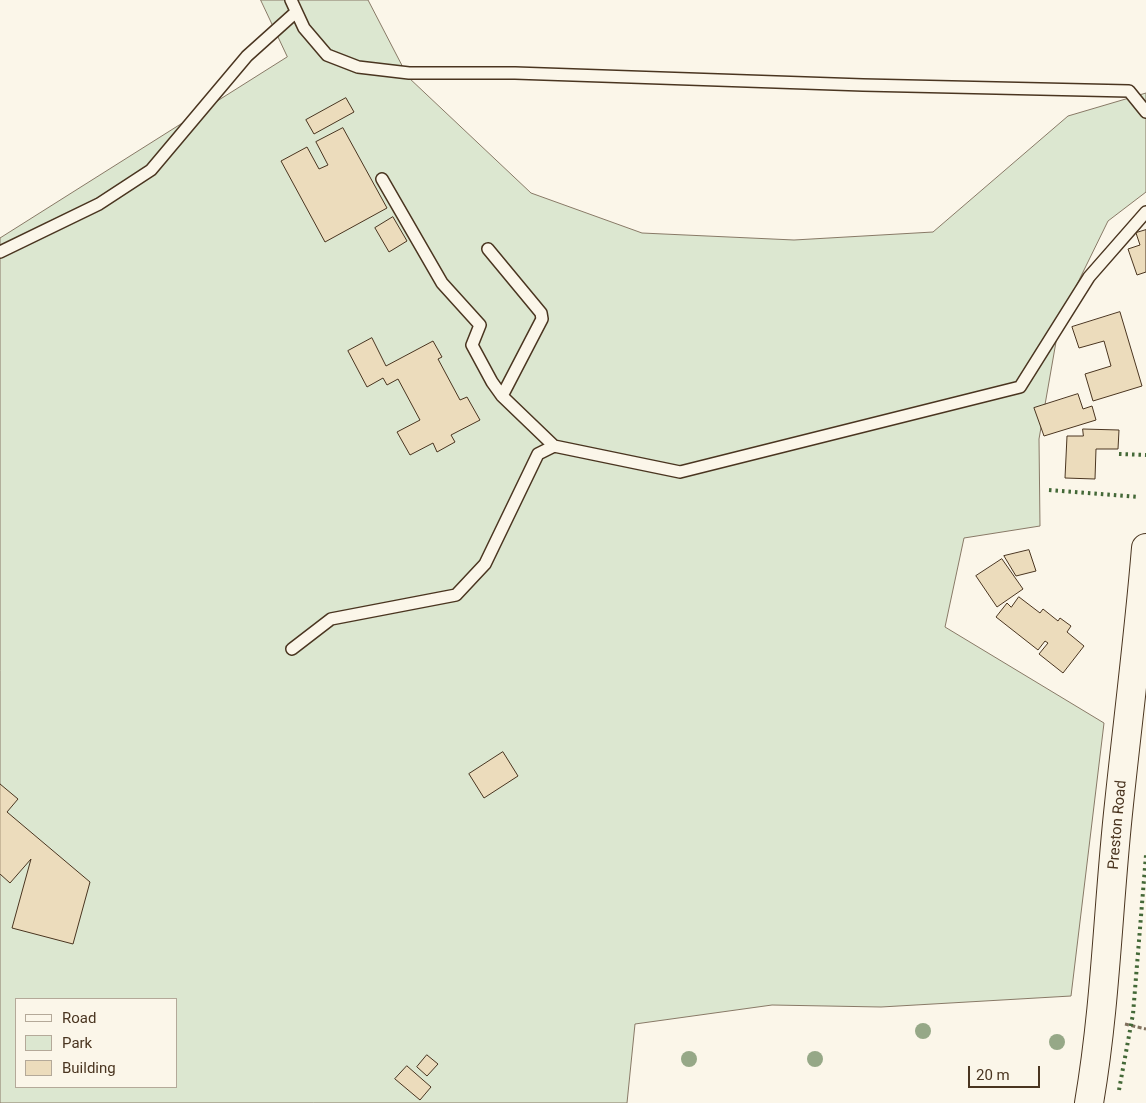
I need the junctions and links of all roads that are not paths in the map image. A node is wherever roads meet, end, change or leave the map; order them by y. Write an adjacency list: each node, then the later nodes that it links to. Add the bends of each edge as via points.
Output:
1 (290, 0): 2 (lane)
2 (296, 12): 3 (lane, via 304,28 327,55 366,68 853,85 1129,90); 7 (lane, via 248,56 151,170 99,204)
3 (1146, 112)
4 (382, 179): 8 (lane, via 442,283 480,325 472,345)
5 (1146, 212): 9 (lane, via 1089,277 1020,387 680,472)
6 (488, 249): 8 (lane, via 541,313 542,319)
7 (0, 252)
8 (502, 396): 9 (lane)
9 (554, 446): 11 (lane, via 538,454 485,564 456,595 331,619)
10 (1146, 548): 12 (street, Preston Road, via 1101,1017)
11 (292, 649)
12 (1089, 1103)

